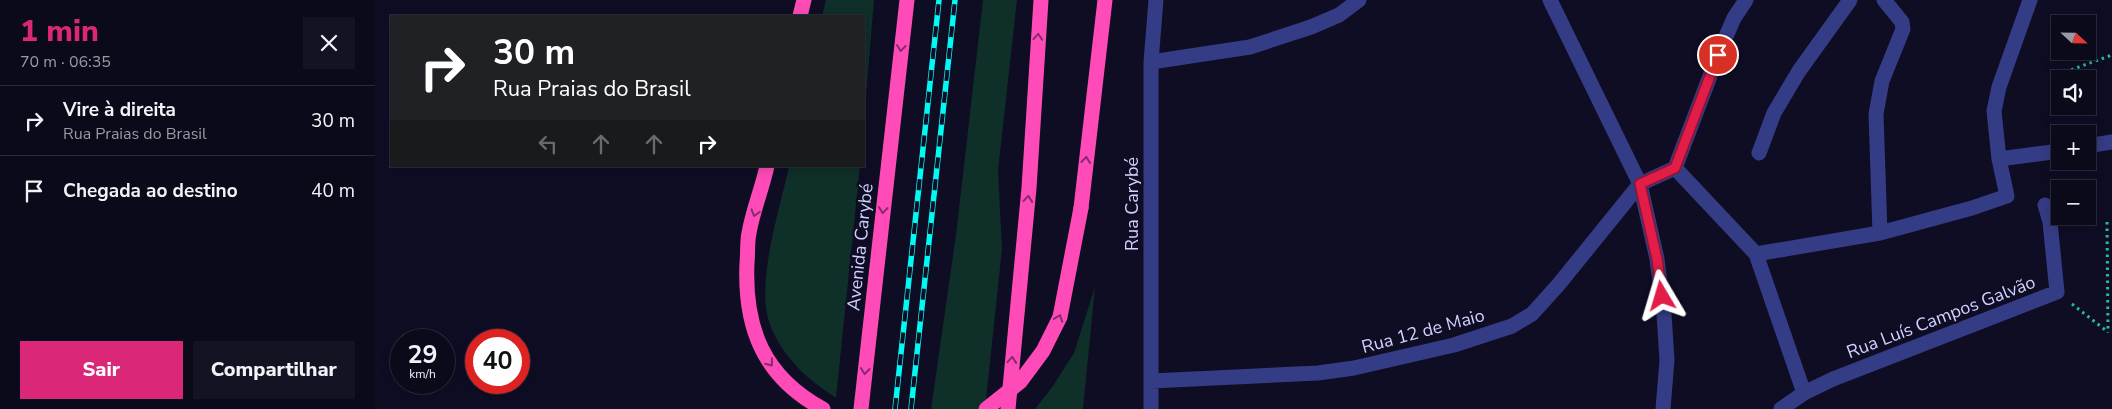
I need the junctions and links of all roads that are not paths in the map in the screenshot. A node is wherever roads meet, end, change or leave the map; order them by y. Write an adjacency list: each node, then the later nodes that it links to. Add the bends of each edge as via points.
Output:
1 (804, 0): 12 (highway)
2 (907, 0): 28 (highway, Avenida Carybé, one-way to 28)
3 (1041, 0): 30 (highway, one-way to 3, via 1029,188)
4 (1105, 0): 29 (highway, one-way to 4, bridge, via 1020,382 1043,351 1060,317 1081,208)
5 (1156, 0): 13 (street, Rua Carybé)
6 (1359, 0): 13 (street, via 1339,15 1250,47)
7 (1550, 0): 21 (street)
8 (1746, 0): 20 (street, via 1734,18 1718,55)
9 (1850, 0): 17 (street, via 1774,113)
10 (1884, 0): 23 (street, via 1903,22 1903,29 1878,97)
11 (2030, 0): 18 (street, via 1999,87 1994,112)
12 (800, 15)
13 (1151, 62): 25 (street, Rua Carybé)
14 (2112, 142): 15 (street)
15 (2096, 145)
16 (2051, 152): 18 (street)
17 (1759, 153)
18 (1999, 159): 23 (street, via 2007,196)
19 (767, 167): 27 (highway, one-way to 27, via 749,234 747,277 750,318 764,355 783,380)
20 (1675, 168): 21 (street); 24 (street)
21 (1640, 184): 25 (street, Rua 12 de Maio, via 1532,314 1512,326 1454,345 1354,368 1318,373); 32 (street, via 1657,259 1664,314 1667,360)
22 (2045, 205): 26 (street, Rua Luís Campos Galvão, via 2050,222 2057,292 1833,379)
23 (1880, 233): 24 (street)
24 (1756, 254): 26 (street)
25 (1151, 381): 31 (street, Rua Carybé)
26 (1803, 394): 33 (street, Rua Luís Campos Galvão)
27 (823, 409)
28 (861, 409)
29 (986, 409)
30 (1008, 409)
31 (1151, 409)
32 (1663, 409)
33 (1781, 409)

